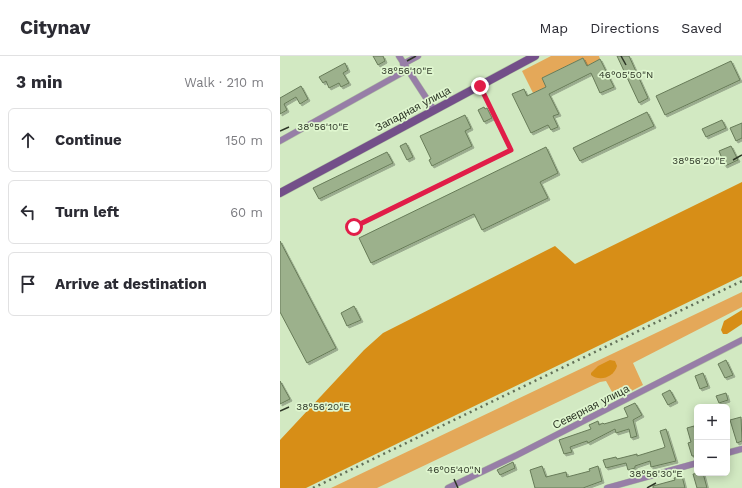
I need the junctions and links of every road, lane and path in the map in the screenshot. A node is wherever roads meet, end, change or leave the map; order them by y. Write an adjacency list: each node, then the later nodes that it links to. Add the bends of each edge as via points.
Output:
1 (399, 56): 4 (street)
2 (418, 56): 4 (street)
3 (535, 56): 6 (street, Западная улица)
4 (403, 64): 5 (street)
5 (407, 70): 7 (street); 8 (street)
6 (480, 86): 7 (street, Западная улица); 10 (lane, via 511,150)
7 (434, 110): 9 (street, Западная улица)
8 (280, 141)
9 (280, 193)
10 (354, 227)
11 (742, 340): 15 (street, Северная улица)
12 (742, 449): 13 (street)
13 (730, 452)
14 (694, 464): 16 (street)
15 (448, 488)
16 (607, 488)

